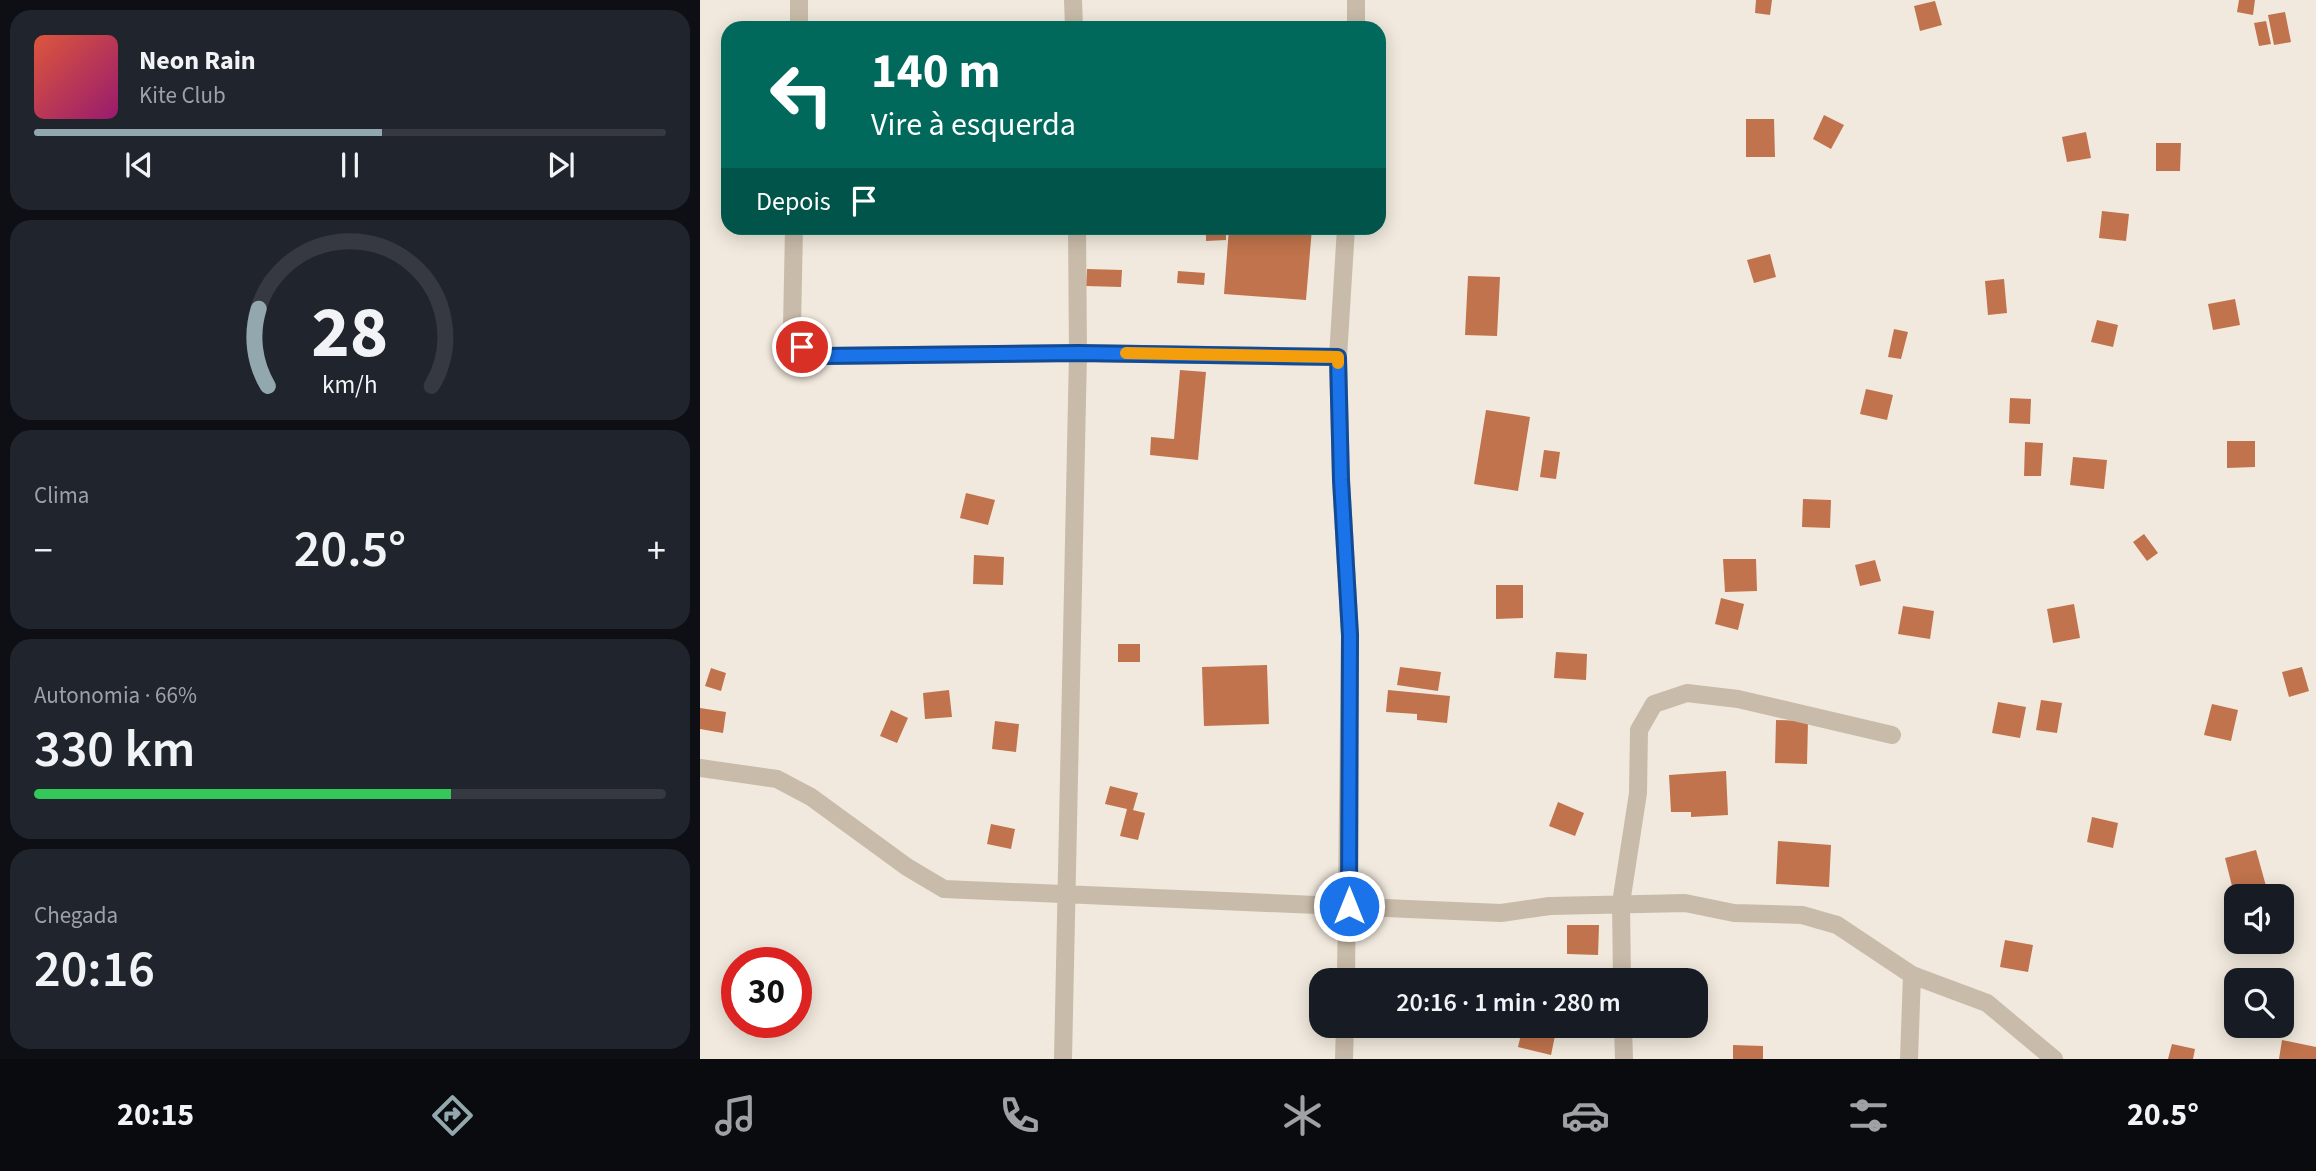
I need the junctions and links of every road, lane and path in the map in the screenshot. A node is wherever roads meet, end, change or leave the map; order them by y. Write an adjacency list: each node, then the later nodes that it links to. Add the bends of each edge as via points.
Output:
1 (799, 0): 4 (street)
2 (1073, 0): 5 (street)
3 (1356, 0): 6 (street)
4 (799, 21)
5 (1074, 21)
6 (1356, 21)
7 (794, 235): 10 (street, via 792,328 802,347 822,356)
8 (1077, 235): 10 (street)
9 (1346, 235): 11 (street)
10 (1078, 353): 11 (street); 14 (street)
11 (1338, 357): 16 (street, via 1350,635)
12 (1892, 735): 15 (street, via 1738,699 1686,693 1654,704 1639,730 1638,793)
13 (700, 768): 14 (street, via 777,779 811,797 906,867 944,889)
14 (1066, 893): 16 (street); 22 (street)
15 (1621, 903): 16 (street, via 1501,914); 18 (street); 19 (street, via 1685,903 1734,913 1801,915 1837,925)
16 (1349, 906): 17 (street)
17 (1346, 968)
18 (1622, 968)
19 (1912, 975): 25 (street); 26 (street, via 1987,1003)
20 (1345, 1038): 23 (street)
21 (1623, 1038): 24 (street)
22 (1063, 1059)
23 (1344, 1059)
24 (1624, 1059)
25 (1909, 1059)
26 (2054, 1059)

